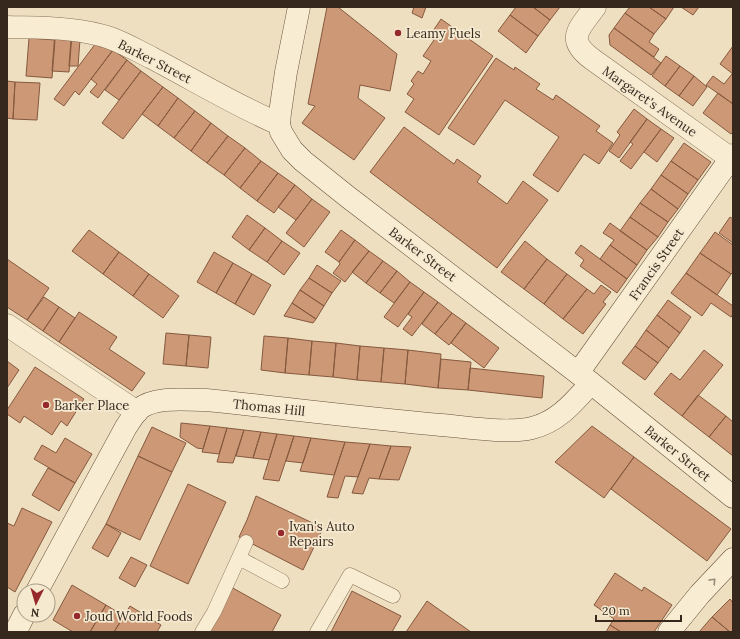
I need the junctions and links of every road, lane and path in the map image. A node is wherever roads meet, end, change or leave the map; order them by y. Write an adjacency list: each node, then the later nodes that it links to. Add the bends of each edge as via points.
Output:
1 (299, 7): 4 (street, via 281,99)
2 (595, 7): 5 (street, Margaret's Avenue, via 576,38 578,47)
3 (7, 27): 4 (street, Barker Street, via 66,30 103,36 124,44)
4 (279, 124): 7 (street, Barker Street, via 285,141 303,161)
5 (732, 156): 7 (street, Francis Street)
6 (7, 325): 8 (street)
7 (585, 378): 8 (street, Thomas Hill, via 573,403 556,418 541,425 519,430 206,400 160,401); 9 (street, Barker Street)
8 (136, 412): 14 (street)
9 (733, 497)
10 (246, 542): 11 (lane)
11 (239, 558): 13 (lane); 16 (lane)
12 (733, 559): 18 (street, one-way to 12)
13 (282, 581)
14 (41, 583)
15 (393, 596): 17 (lane, via 350,575)
16 (202, 632)
17 (317, 632)
18 (669, 632)

